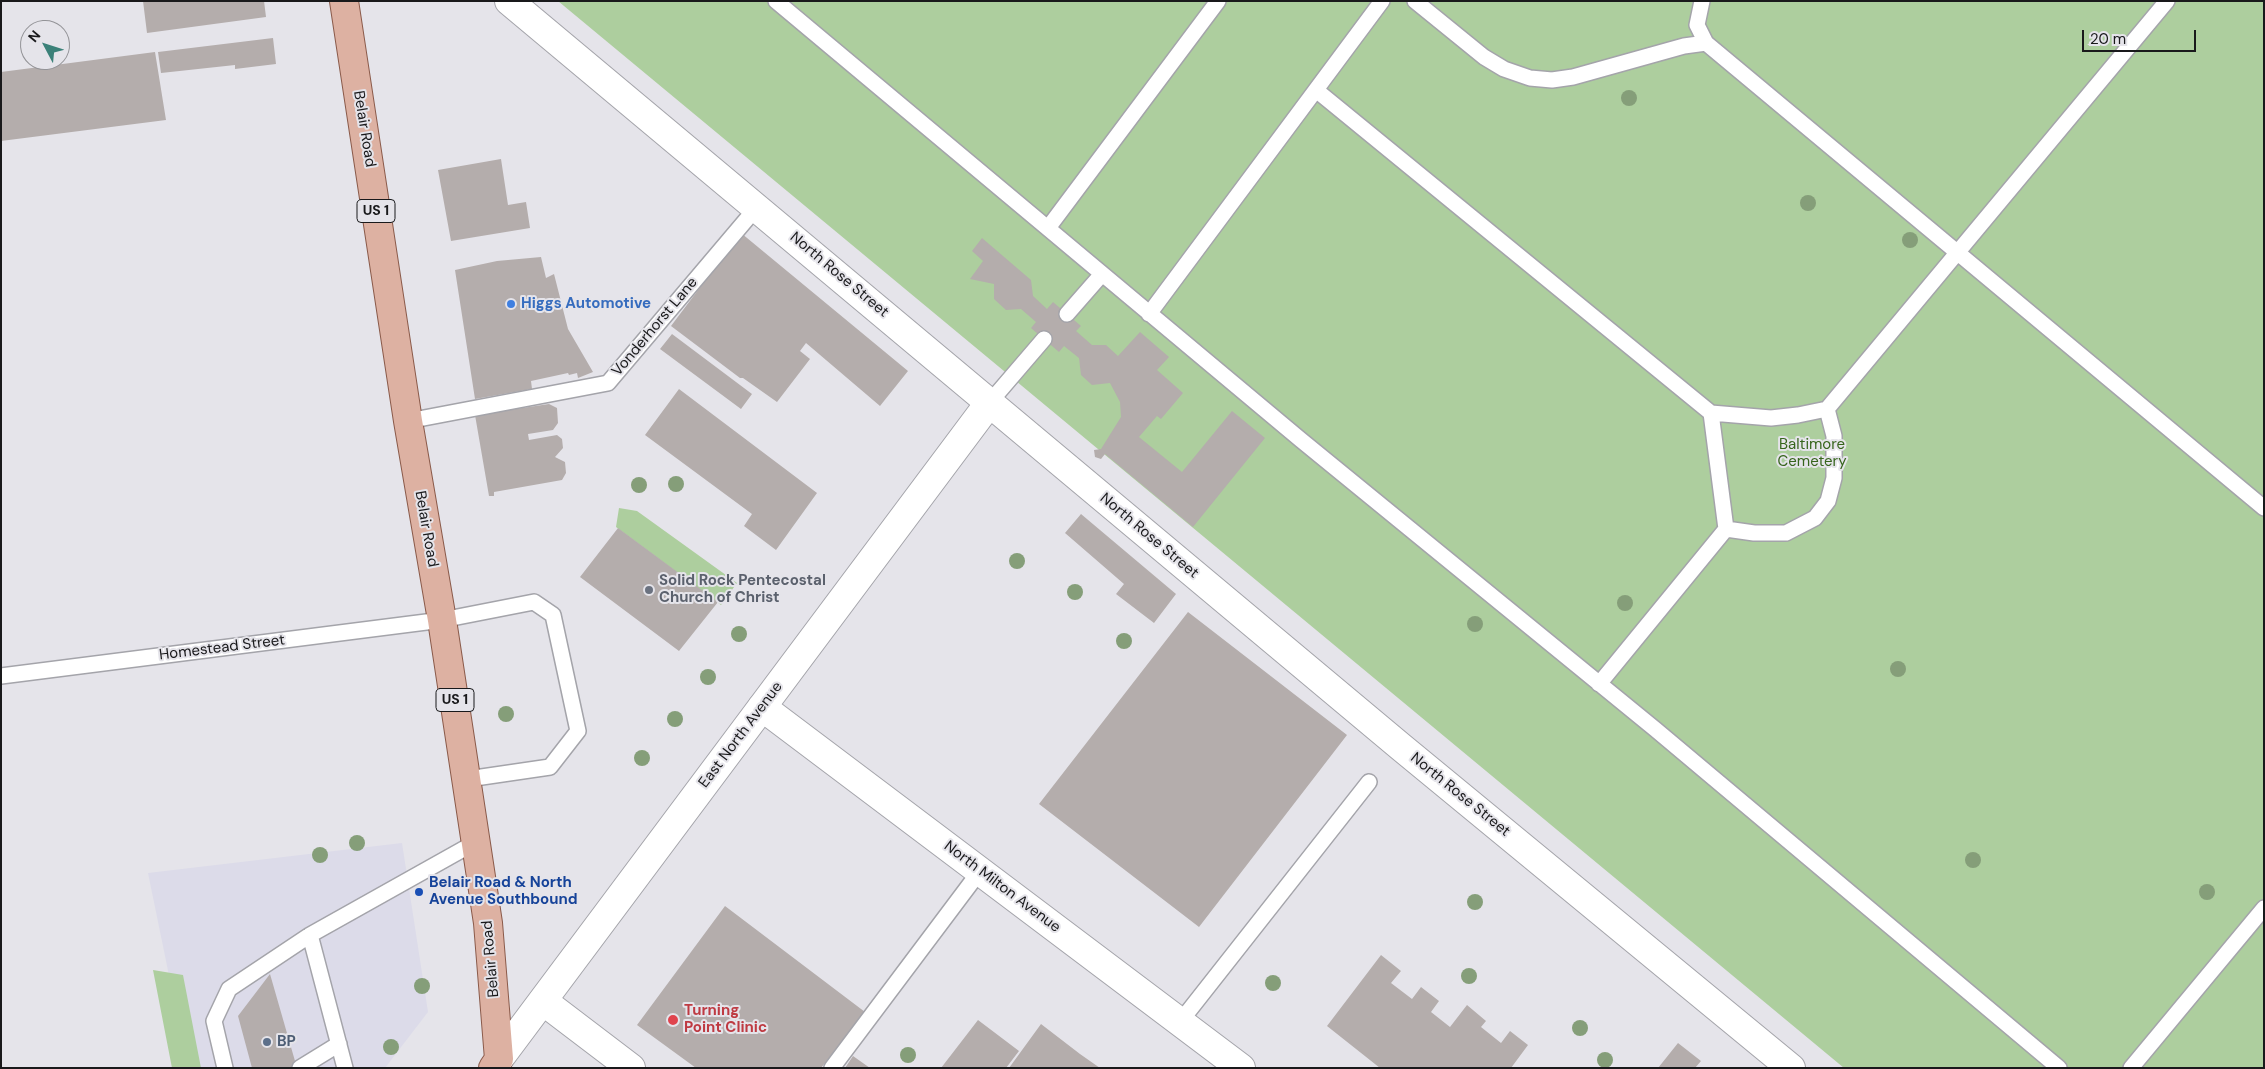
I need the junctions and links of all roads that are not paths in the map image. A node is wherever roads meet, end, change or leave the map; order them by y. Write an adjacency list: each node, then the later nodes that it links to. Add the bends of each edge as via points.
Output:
1 (344, 1): 21 (main road, Belair Road / US 1)
2 (509, 1): 11 (street, North Rose Street)
3 (776, 1): 12 (lane)
4 (1218, 1): 12 (lane)
5 (1382, 1): 10 (lane)
6 (1415, 1): 9 (lane, via 1484,57 1504,69 1530,78 1552,80 1573,77 1684,46)
7 (1702, 1): 9 (lane, via 1697,25)
8 (2167, 1): 13 (lane)
9 (1706, 43): 13 (lane)
10 (1316, 90): 16 (lane); 20 (lane)
11 (757, 207): 18 (street, North Rose Street); 21 (lane, Vonderhorst Lane, via 608,383)
12 (1048, 228): 14 (lane)
13 (1957, 253): 19 (lane); 22 (lane)
14 (1102, 274): 15 (lane); 16 (lane)
15 (1067, 314)
16 (1148, 314): 26 (lane)
17 (1044, 339): 18 (lane)
18 (990, 402): 27 (street, East North Avenue); 44 (street, North Rose Street, via 1401,747)
19 (1827, 409): 20 (lane, via 1771,418); 23 (lane, via 1834,436 1834,478 1828,501 1815,518 1786,533)
20 (1711, 413): 23 (lane)
21 (408, 421): 24 (main road, Belair Road / US 1)
22 (2264, 508)
23 (1726, 529): 26 (lane)
24 (442, 620): 25 (lane, Homestead Street); 28 (main road, Belair Road / US 1); 28 (lane, Homestead Street, via 534,602 553,615 578,731 550,767)
25 (1, 676)
26 (1599, 684): 45 (lane)
27 (762, 707): 31 (street, North Milton Avenue); 34 (street, East North Avenue)
28 (468, 779): 30 (main road, Belair Road / US 1)
29 (1369, 782): 35 (lane)
30 (476, 842): 33 (lane); 37 (main road, Belair Road / US 1, via 488,923)
31 (980, 871): 35 (street, North Milton Avenue); 42 (lane)
32 (2264, 908): 46 (lane)
33 (310, 935): 36 (lane); 38 (lane, via 229,989 214,1020)
34 (543, 1001): 37 (street, East North Avenue); 41 (street)
35 (1180, 1022): 43 (street, North Milton Avenue)
36 (339, 1044): 39 (lane); 40 (lane)
37 (496, 1063)
38 (225, 1068)
39 (300, 1068)
40 (345, 1068)
41 (630, 1068)
42 (832, 1068)
43 (1241, 1068)
44 (1791, 1068)
45 (2059, 1068)
46 (2131, 1068)

